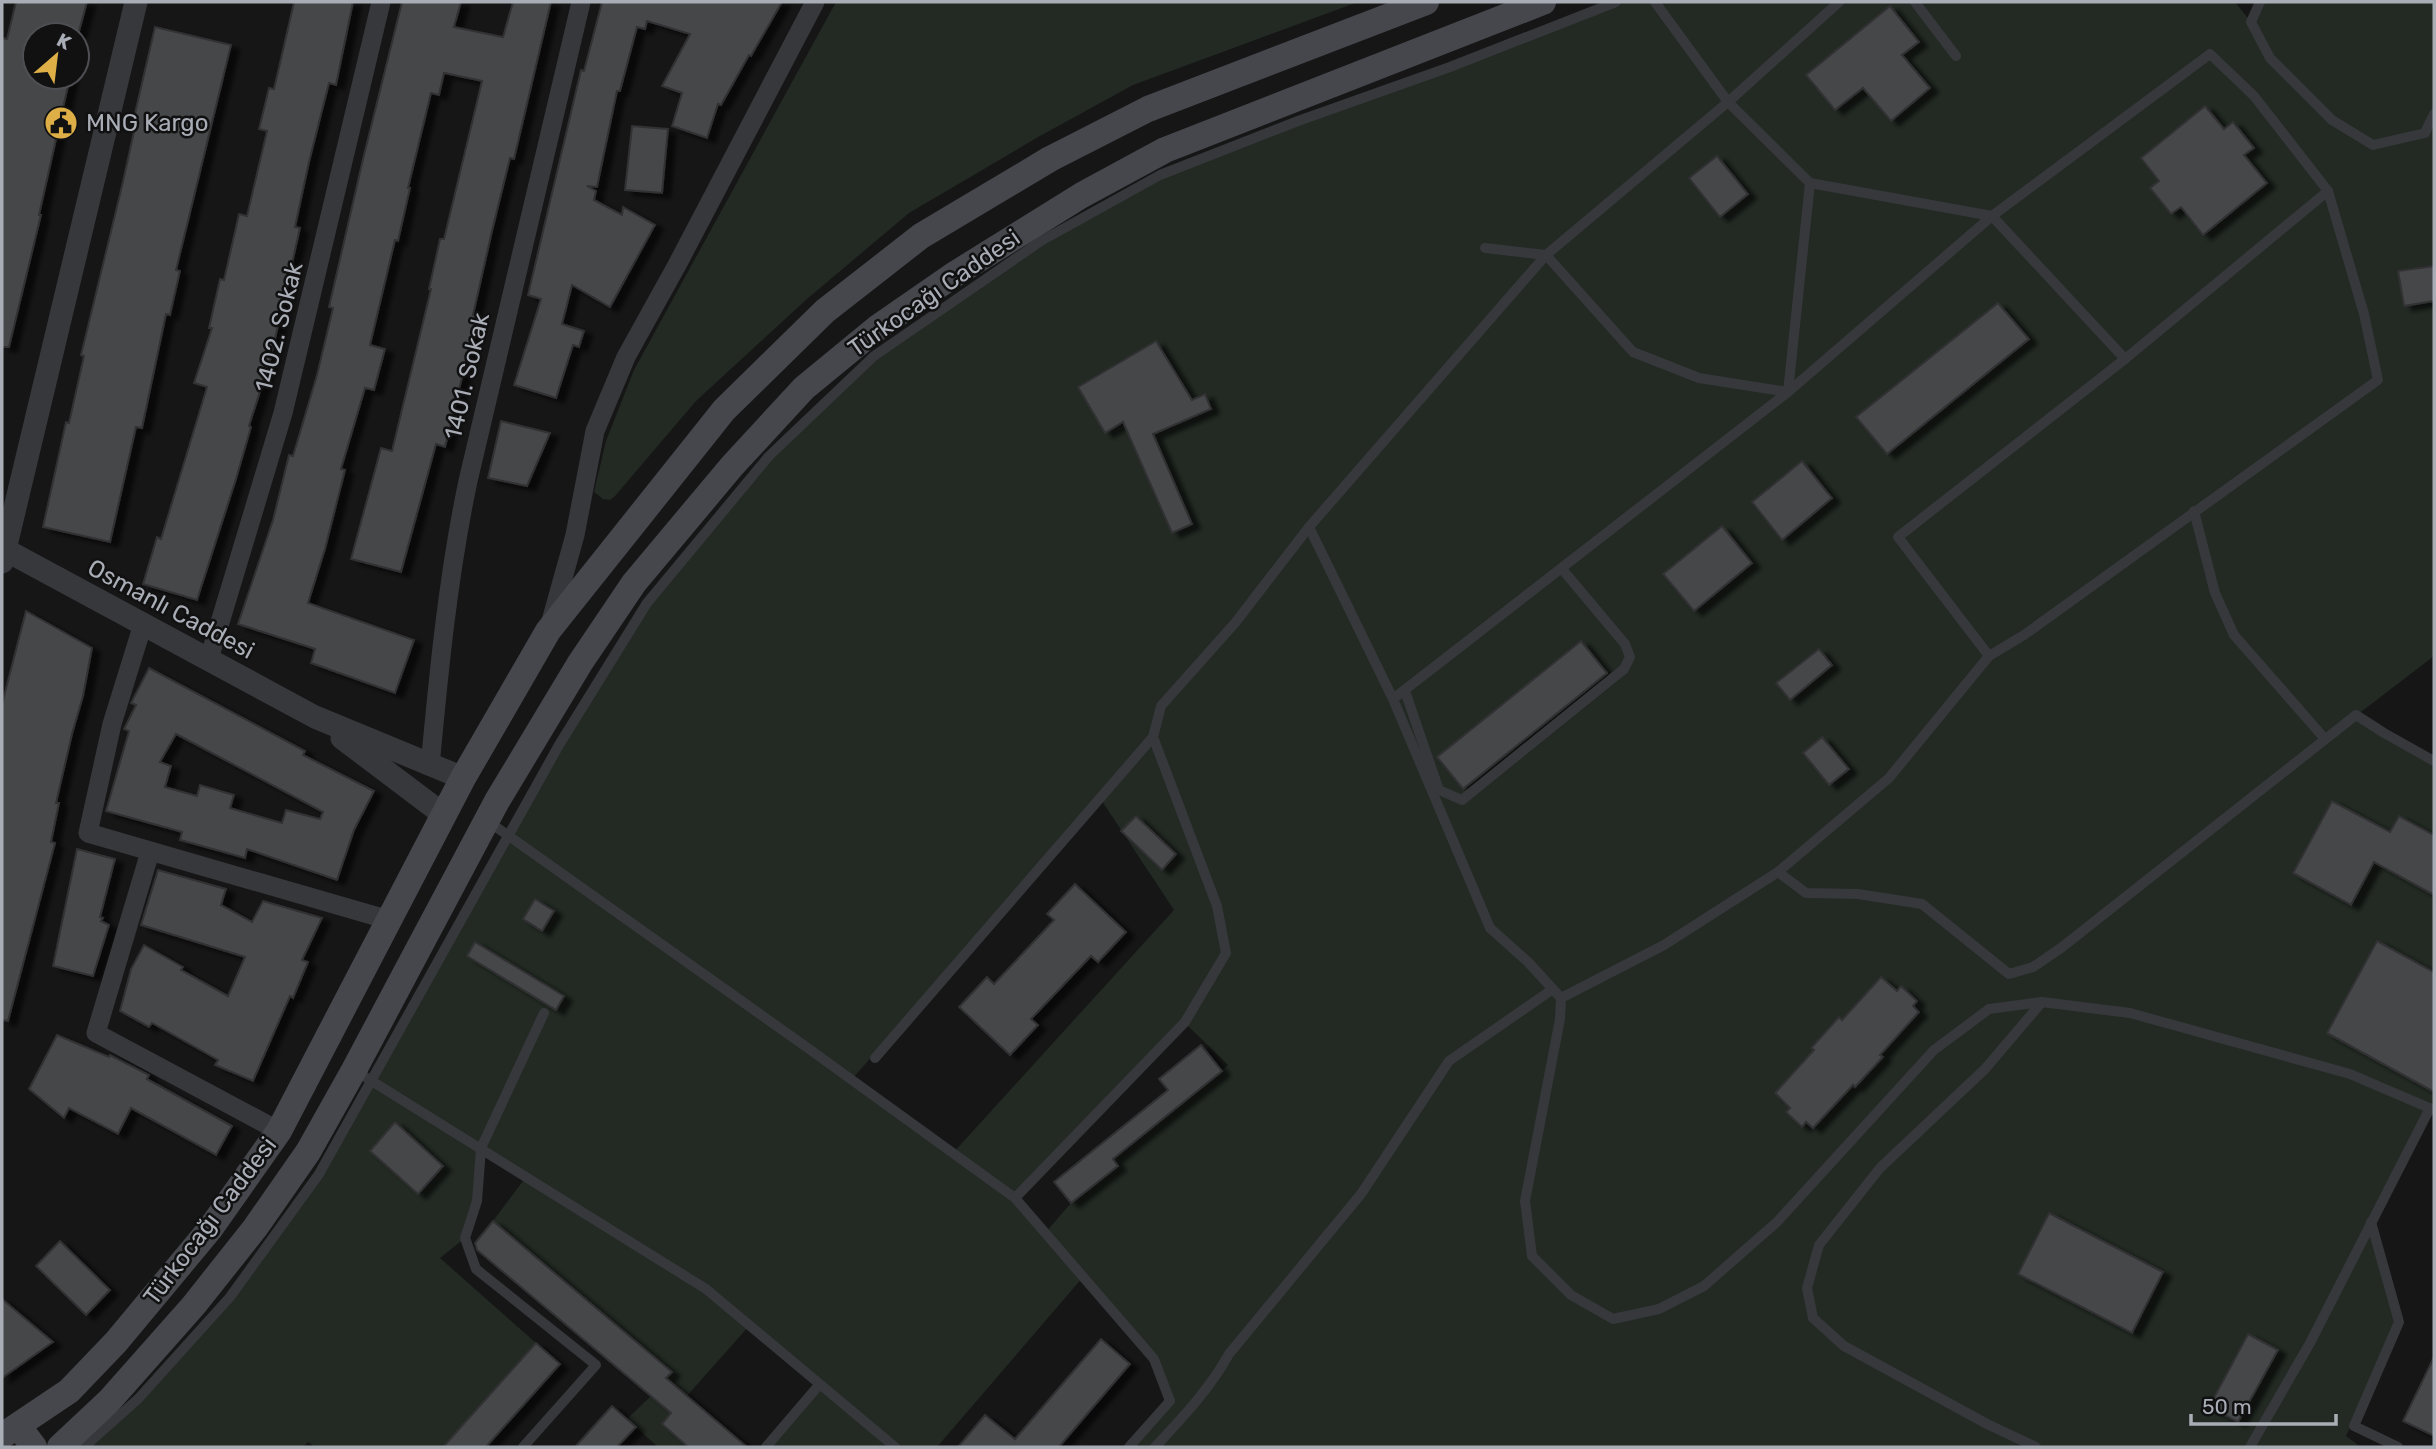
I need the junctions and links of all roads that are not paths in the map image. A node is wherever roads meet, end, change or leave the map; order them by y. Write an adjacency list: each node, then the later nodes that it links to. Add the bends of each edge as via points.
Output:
1 (136, 2): 24 (street)
2 (381, 2): 29 (street, 1402. Sokak, via 284,413)
3 (581, 2): 36 (street, 1401. Sokak, via 454,550)
4 (815, 2): 27 (street, via 626,357 595,431 575,535)
5 (1426, 2): 27 (main road, Türkocağı Caddesi, via 1148,109 1050,159 921,236 825,311 724,410)
6 (1542, 2): 39 (main road, Türkocağı Caddesi, via 1164,150 1082,195 877,328 804,388 635,583 580,663)
7 (1616, 2): 40 (lane, via 1160,175 1041,241 874,356 769,456 648,603)
8 (1655, 2): 13 (lane)
9 (1839, 2): 13 (lane)
10 (1915, 2): 12 (lane)
11 (2260, 2): 14 (lane, via 2251,22 2270,58 2332,120 2373,145 2425,133)
12 (1956, 56)
13 (1728, 102): 15 (lane); 19 (lane)
14 (2434, 114)
15 (1810, 183): 17 (lane); 21 (lane)
16 (2328, 191): 17 (lane, via 2254,96 2210,54); 20 (lane); 22 (lane, via 2378,380)
17 (1992, 216): 20 (lane); 21 (lane)
18 (1485, 248): 19 (lane)
19 (1546, 255): 21 (lane, via 1633,352 1699,378); 23 (lane)
20 (2125, 359): 28 (lane, via 1898,537)
21 (1788, 392): 25 (lane)
22 (2194, 511): 28 (lane); 34 (lane, via 2215,593 2234,635)
23 (1309, 527): 31 (lane); 33 (lane, via 1235,623 1161,706)
24 (3, 554): 26 (street, Osmanlı Caddesi)
25 (1562, 569): 30 (lane); 30 (lane, via 1625,644 1630,657 1624,669 1462,800 1439,790)
26 (143, 624): 29 (street, Osmanlı Caddesi); 41 (street, via 112,724 88,833)
27 (548, 631): 37 (main road, Türkocağı Caddesi)
28 (1989, 656): 42 (lane, via 1889,778)
29 (209, 659): 32 (street, Osmanlı Caddesi)
30 (1405, 691): 31 (lane)
31 (1393, 699): 44 (lane, via 1490,928)
32 (315, 717): 36 (street, Osmanlı Caddesi); 38 (street, Osmanlı Caddesi)
33 (1153, 737): 48 (lane); 53 (lane, via 1217,906 1226,953 1185,1022)
34 (2325, 739): 35 (lane, via 2356,715); 42 (lane, via 2061,948 2033,967 2009,974 1922,904 1858,894 1806,894)
35 (2434, 761)
36 (430, 766): 37 (street, Osmanlı Caddesi)
37 (463, 778): 38 (main road, Türkocağı Caddesi); 39 (main road)
38 (444, 816): 39 (main road); 43 (main road, Türkocağı Caddesi)
39 (487, 819): 40 (lane); 49 (main road, Türkocağı Caddesi)
40 (508, 836): 49 (lane); 53 (lane)
41 (150, 852): 43 (street); 51 (street, via 96,1033)
42 (1778, 872): 45 (lane, via 1664,945)
43 (389, 920): 51 (main road, Türkocağı Caddesi)
44 (1553, 989): 45 (lane); 64 (lane, via 1449,1061 1361,1194 1229,1354 1199,1399)
45 (1561, 998): 46 (lane, via 1525,1201 1532,1256 1571,1295 1613,1319 1659,1308 1704,1286 1777,1222 1934,1050 1989,1009)
46 (2042, 1002): 50 (lane, via 2156,1020 2350,1074); 65 (lane, via 1985,1069 1880,1168 1819,1245 1807,1288 1812,1318 1844,1346)
47 (544, 1013): 52 (lane)
48 (875, 1058)
49 (363, 1076): 52 (lane); 58 (main road, Türkocağı Caddesi, via 194,1305 109,1401); 59 (lane, via 319,1174 230,1297 138,1399)
50 (2432, 1109): 54 (lane)
51 (279, 1131): 56 (main road, Türkocağı Caddesi, via 210,1229 116,1342 69,1391)
52 (481, 1148): 55 (lane, via 706,1289); 60 (lane, via 477,1201 465,1238 477,1269 596,1365)
53 (1015, 1198): 63 (lane, via 1154,1359 1170,1401)
54 (2371, 1223): 66 (lane); 67 (lane, via 2399,1322 2354,1426)
55 (819, 1385): 61 (lane); 62 (lane)
56 (10, 1431): 57 (main road)
57 (34, 1447)
58 (60, 1447)
59 (84, 1447)
60 (523, 1447)
61 (766, 1447)
62 (895, 1447)
63 (1129, 1447)
64 (1155, 1447)
65 (2036, 1447)
66 (2250, 1447)
67 (2398, 1447)

